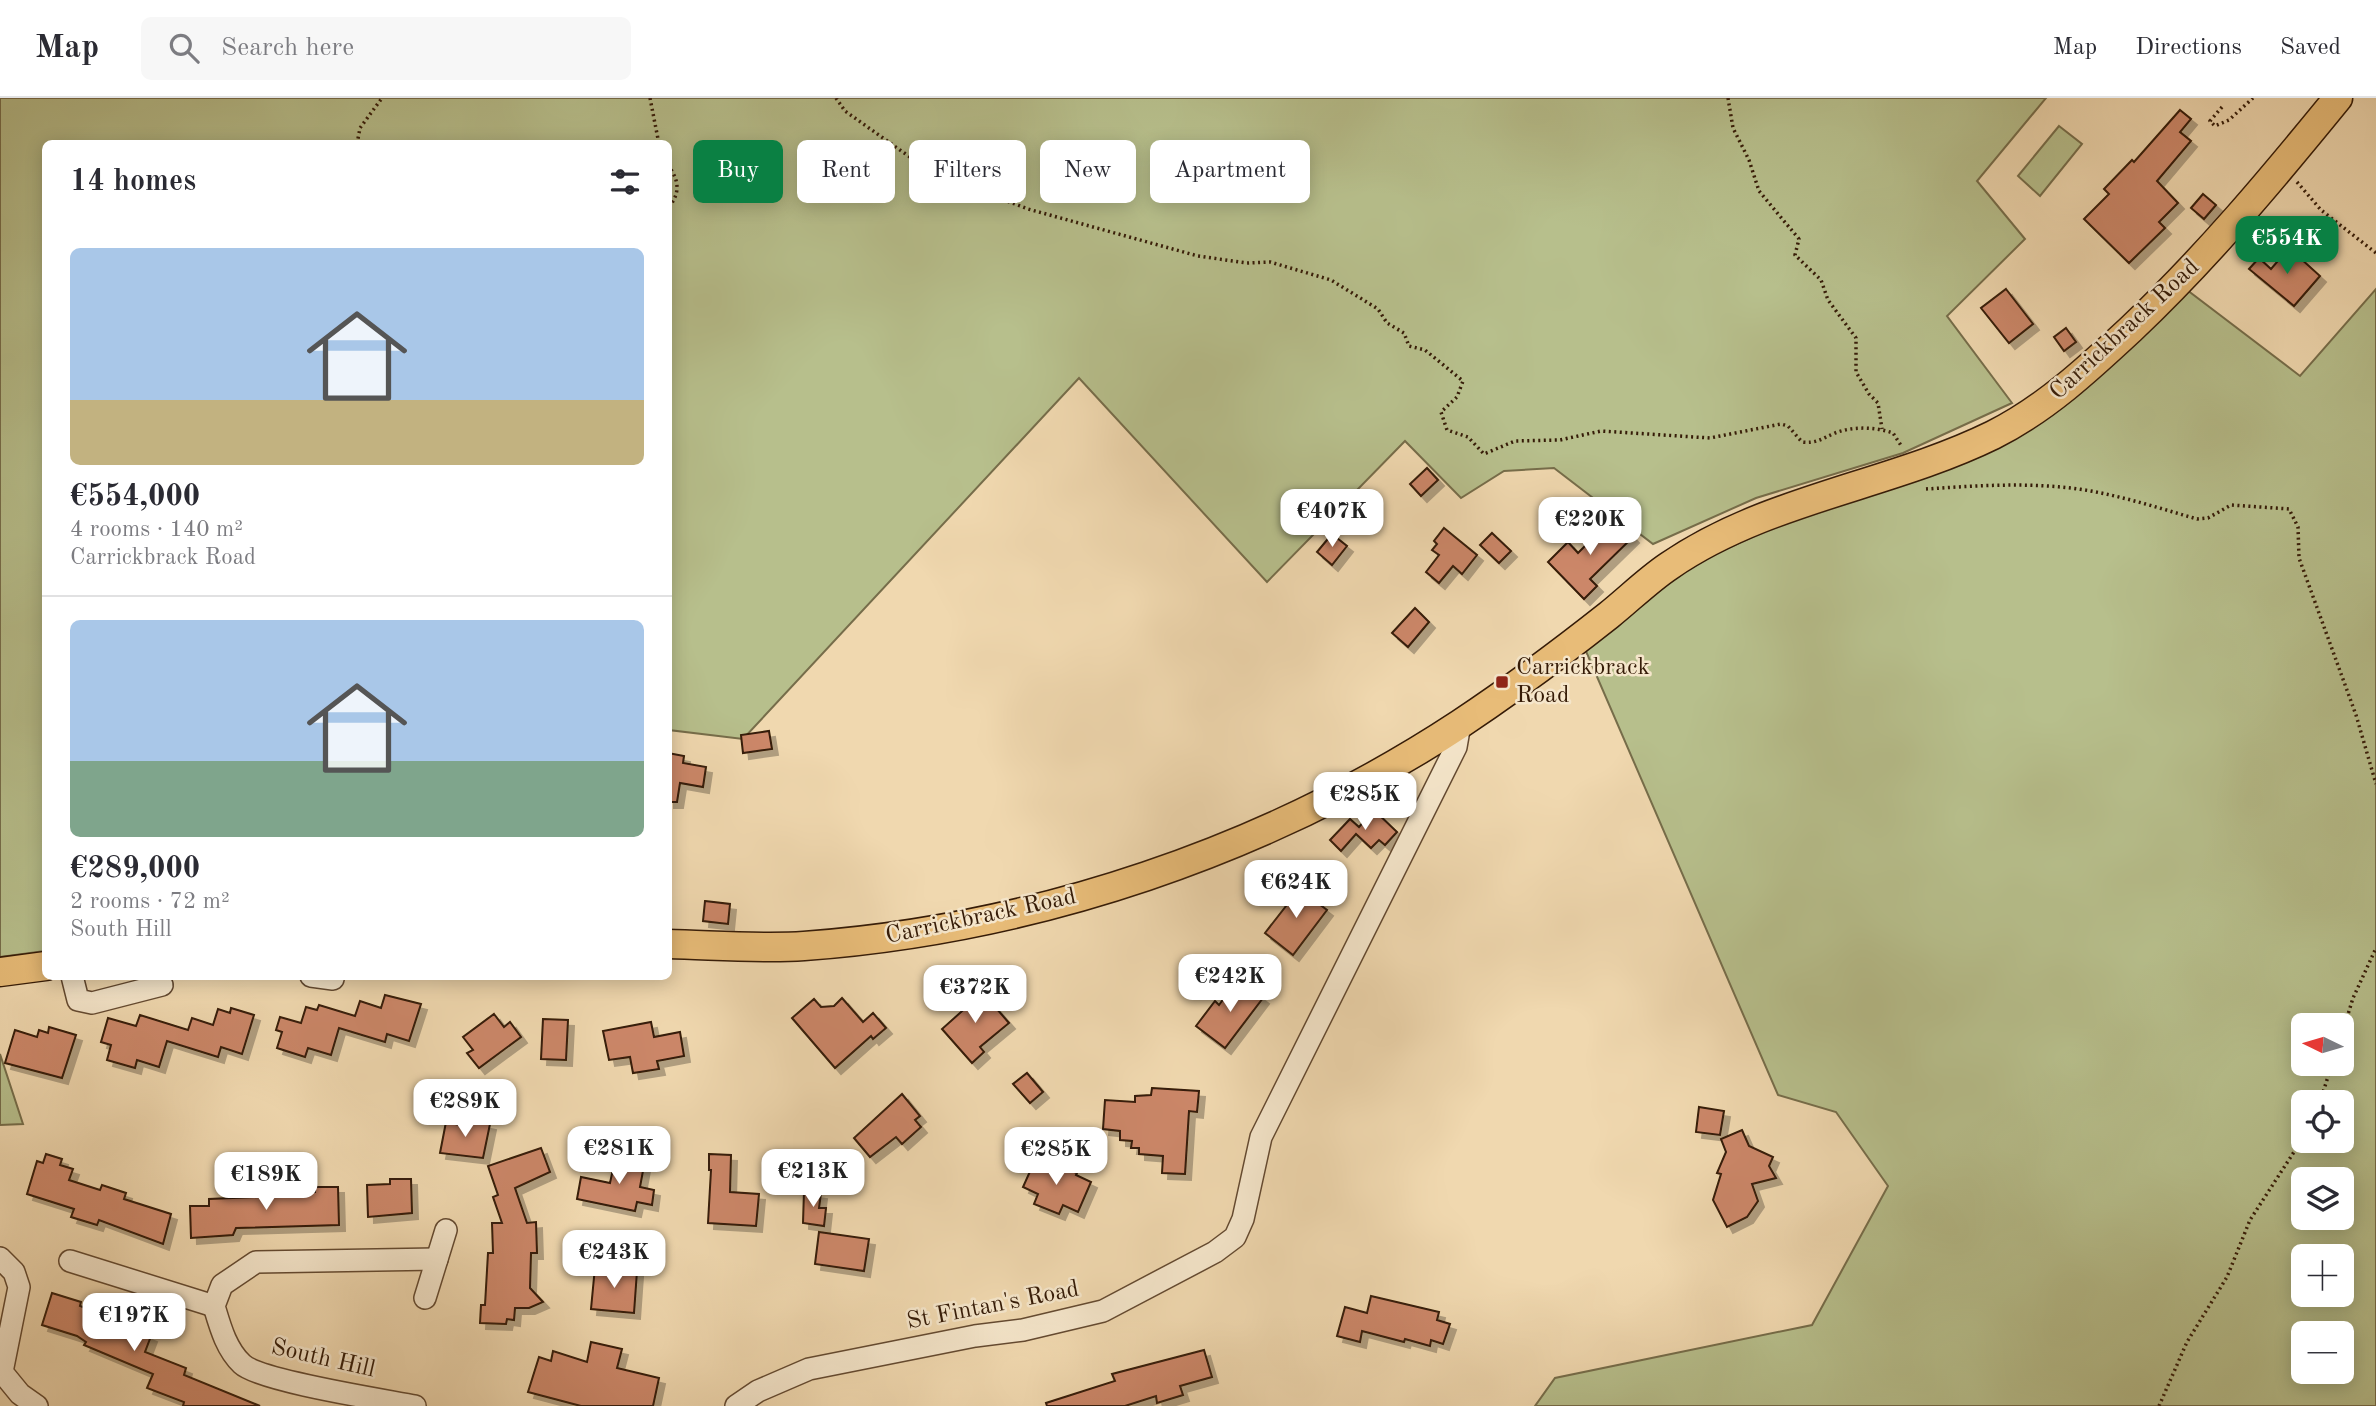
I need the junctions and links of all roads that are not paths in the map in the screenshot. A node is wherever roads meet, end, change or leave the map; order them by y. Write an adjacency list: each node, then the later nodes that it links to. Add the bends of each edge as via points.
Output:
1 (2338, 98): 2 (main road, Carrickbrack Road, via 2184,278 2041,408 1990,436 1819,497 1708,544 1669,566)
2 (1460, 724): 3 (main road, Carrickbrack Road, via 1330,800 1275,826 1085,895 945,929 872,939 799,946); 16 (street, St Fintan's Road, via 1456,747 1261,1137 1235,1237 1103,1311 809,1369)
3 (672, 944)
4 (42, 967): 5 (main road)
5 (0, 972)
6 (73, 980): 7 (street, via 78,1000 92,1003)
7 (162, 985)
8 (446, 1230): 10 (street)
9 (0, 1258): 14 (street, via 14,1272 19,1287 2,1372)
10 (437, 1259): 12 (street); 13 (street, via 256,1262 222,1285)
11 (70, 1261): 13 (street)
12 (425, 1298)
13 (214, 1306): 15 (street, South Hill, via 225,1340 243,1366 295,1383)
14 (37, 1406)
15 (415, 1406)
16 (736, 1406)

